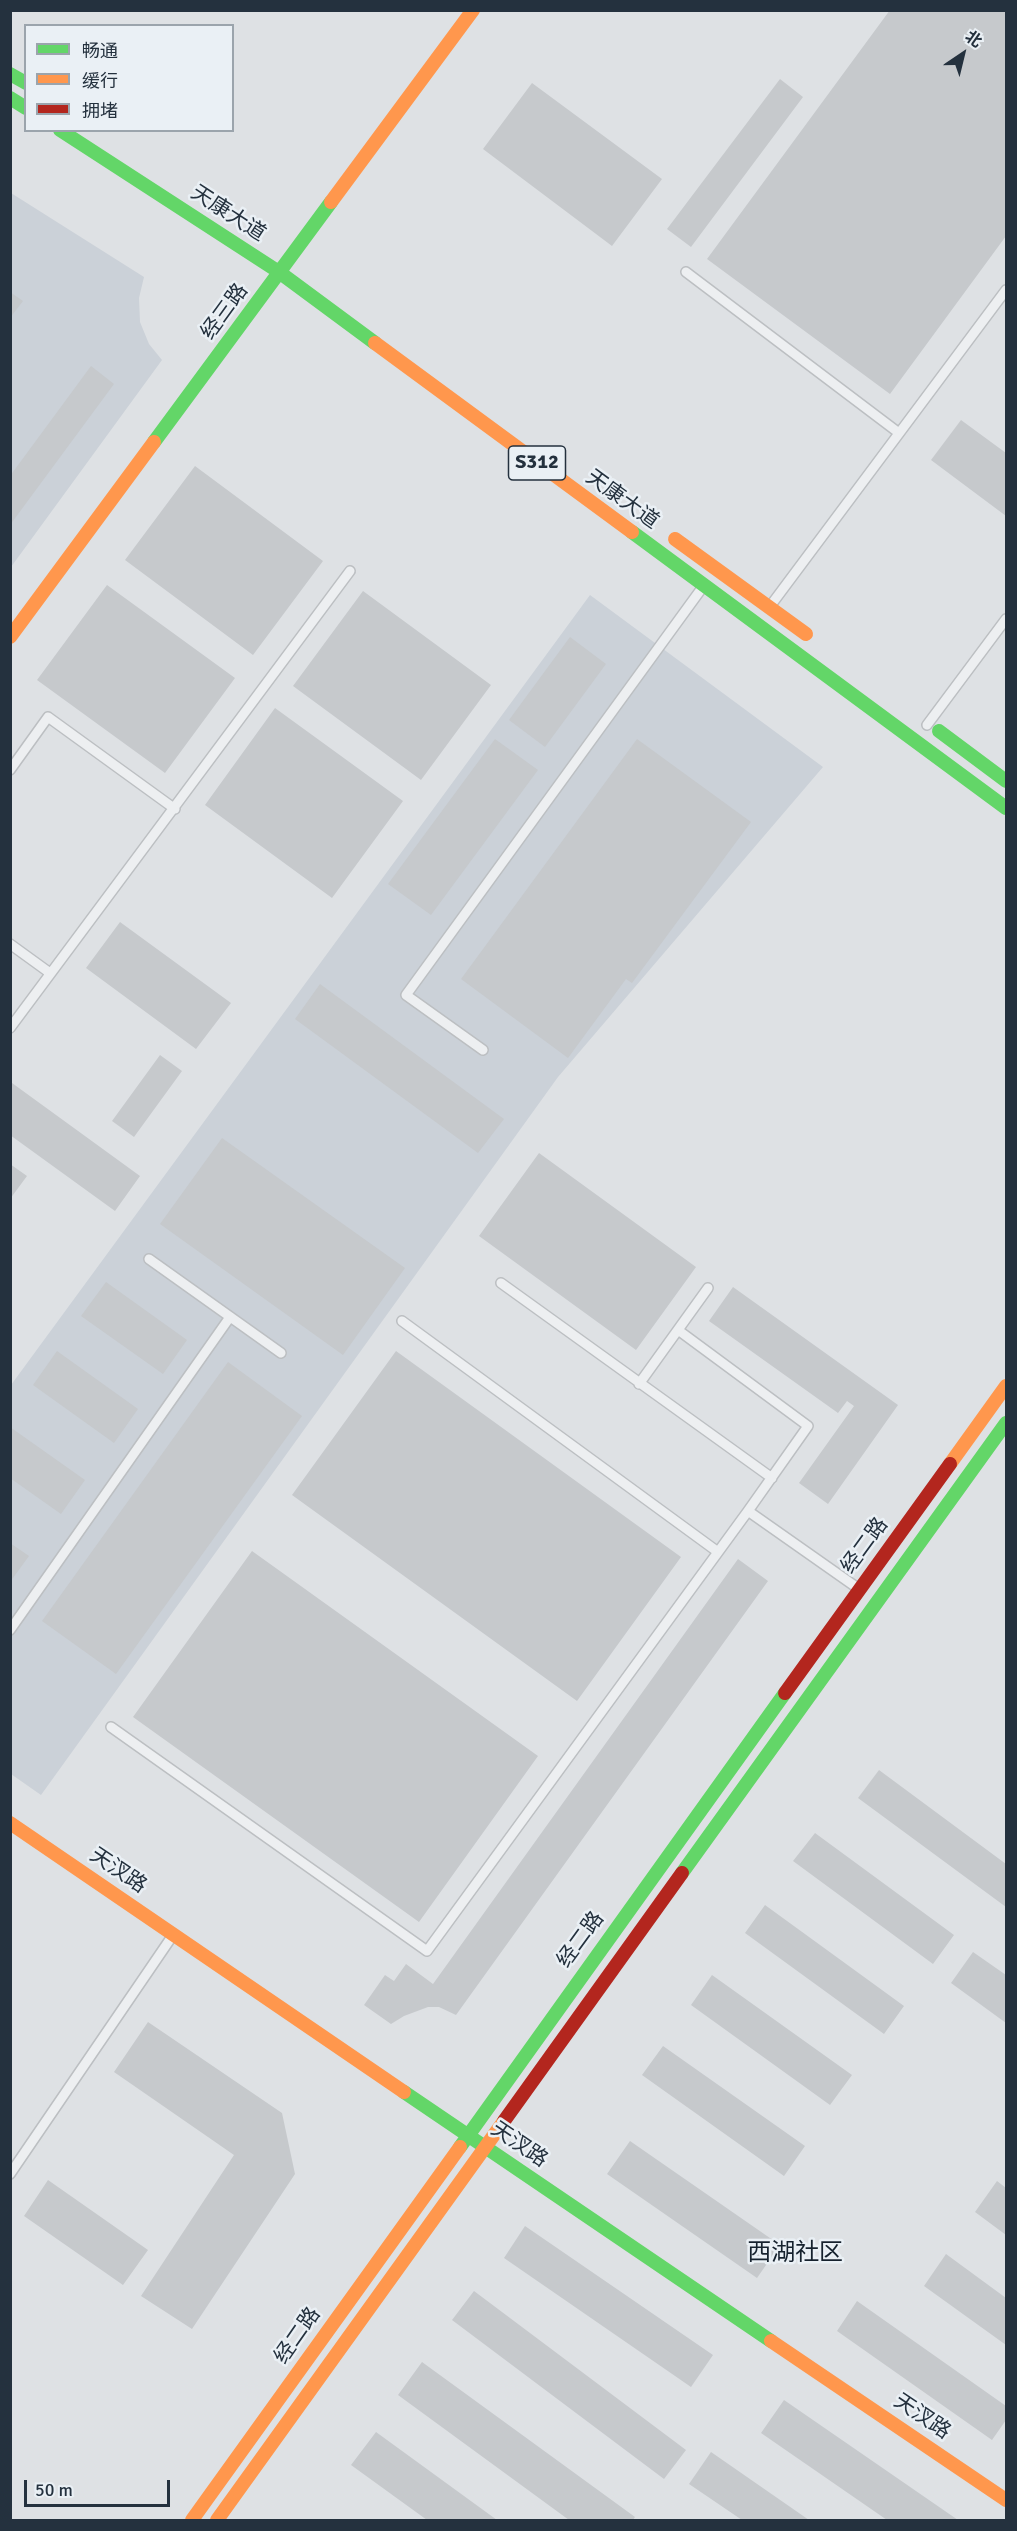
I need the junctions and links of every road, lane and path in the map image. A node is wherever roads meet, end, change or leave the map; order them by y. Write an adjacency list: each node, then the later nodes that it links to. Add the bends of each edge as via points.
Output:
1 (473, 10): 7 (street, 经三路)
2 (10, 74): 3 (street)
3 (24, 83)
4 (10, 98): 5 (street)
5 (24, 107)
6 (63, 132): 7 (street, 天康大道 / S312)
7 (279, 272): 14 (street, 天康大道 / S312); 18 (street, 经三路)
8 (686, 272): 10 (lane)
9 (1006, 290): 10 (lane)
10 (899, 434): 15 (lane)
11 (660, 527): 12 (street, 天康大道)
12 (717, 569): 14 (lane); 15 (street, 天康大道)
13 (350, 571): 24 (lane)
14 (704, 586): 17 (street, 天康大道 / S312); 29 (lane, via 406,995)
15 (769, 608): 17 (lane); 19 (street, 天康大道)
16 (1006, 618): 20 (lane)
17 (756, 625): 21 (street, 天康大道 / S312)
18 (10, 637)
19 (816, 642)
20 (924, 720): 21 (lane); 23 (street)
21 (916, 740): 25 (street, 天康大道 / S312)
22 (10, 770): 24 (lane, via 48,717)
23 (1006, 781)
24 (174, 808): 27 (lane)
25 (1006, 808)
26 (10, 944): 27 (lane)
27 (50, 973): 28 (lane)
28 (10, 1028)
29 (483, 1050)
30 (149, 1259): 33 (lane)
31 (501, 1283): 37 (lane)
32 (708, 1288): 35 (lane)
33 (230, 1317): 36 (lane); 45 (lane)
34 (402, 1321): 42 (lane)
35 (678, 1330): 37 (lane); 40 (lane, via 808,1426)
36 (281, 1353)
37 (639, 1384): 40 (lane)
38 (1006, 1386): 43 (street, 经二路)
39 (1006, 1423): 44 (street, 经二路)
40 (772, 1478): 41 (lane)
41 (748, 1511): 42 (lane); 43 (lane)
42 (718, 1552): 46 (lane, via 427,1951)
43 (860, 1590): 44 (lane); 49 (street, 经二路)
44 (878, 1602): 50 (street, 经二路)
45 (10, 1630)
46 (111, 1727)
47 (10, 1823): 48 (street, 天汊路)
48 (173, 1934): 49 (street, 天汊路); 51 (lane)
49 (467, 2135): 50 (street, 天汊路); 53 (street, 经二路)
50 (484, 2147): 52 (street, 天汊路); 54 (street, 经二路)
51 (10, 2174)
52 (1006, 2500)
53 (192, 2520)
54 (217, 2520)

